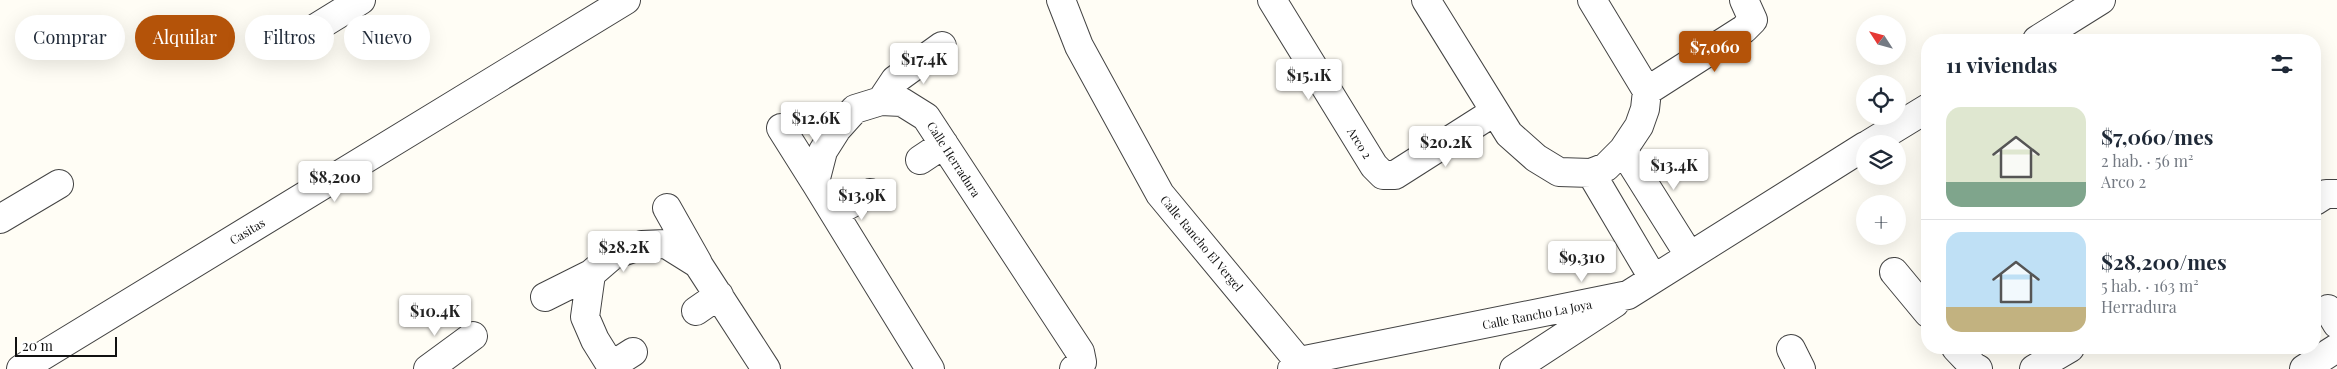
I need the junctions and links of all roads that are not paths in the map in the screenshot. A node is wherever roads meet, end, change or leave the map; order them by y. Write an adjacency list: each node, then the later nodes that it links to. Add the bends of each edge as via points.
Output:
1 (361, 0): 9 (street)
2 (626, 0): 44 (street, Casitas)
3 (1061, 0): 43 (street, Calle Rancho El Vergel, via 1079,46 1160,194)
4 (1272, 0): 14 (street, Arco 2, via 1374,166 1383,175 1395,175)
5 (1426, 0): 14 (street)
6 (1592, 0): 12 (street)
7 (1744, 0): 12 (street, via 1753,20 1744,29)
8 (2101, 0): 10 (street)
9 (334, 17)
10 (2046, 34)
11 (942, 46): 13 (street, via 895,80)
12 (1647, 91): 19 (street, via 1639,126)
13 (881, 101): 18 (street, Calle Herradura, via 902,102 926,117); 23 (street, Calle Herradura, via 855,109 837,129 822,151)
14 (1494, 112): 22 (street, via 1509,134 1536,158 1559,172)
15 (1921, 112): 17 (street)
16 (781, 128): 23 (street)
17 (1884, 135)
18 (944, 144): 21 (street); 48 (street, Calle Herradura, via 1080,352 1082,362)
19 (1623, 150): 22 (street, via 1606,167); 29 (street)
20 (1856, 152): 29 (street, Calle Rancho La Joya)
21 (920, 160)
22 (1591, 173): 33 (street)
23 (815, 182): 27 (street)
24 (59, 184): 28 (street)
25 (870, 193): 27 (street)
26 (667, 208): 30 (street)
27 (834, 213): 47 (street)
28 (0, 219)
29 (1690, 255): 33 (street, Calle Rancho La Joya)
30 (698, 264): 32 (street, via 666,244 642,245 613,255); 34 (street)
31 (1894, 272): 37 (street)
32 (591, 274): 36 (street); 42 (street, via 585,317 595,340)
33 (1653, 278): 35 (street, Calle Rancho La Joya)
34 (719, 295): 38 (street); 46 (street)
35 (1628, 295): 43 (street, Calle Rancho La Joya); 49 (street)
36 (545, 297)
37 (1921, 305)
38 (696, 311)
39 (473, 336): 45 (street)
40 (2337, 348): 51 (street)
41 (1962, 354): 50 (street)
42 (619, 362)
43 (1299, 366)
44 (21, 369)
45 (428, 369)
46 (766, 369)
47 (930, 369)
48 (1074, 369)
49 (1514, 369)
50 (1978, 369)
51 (2304, 369)

